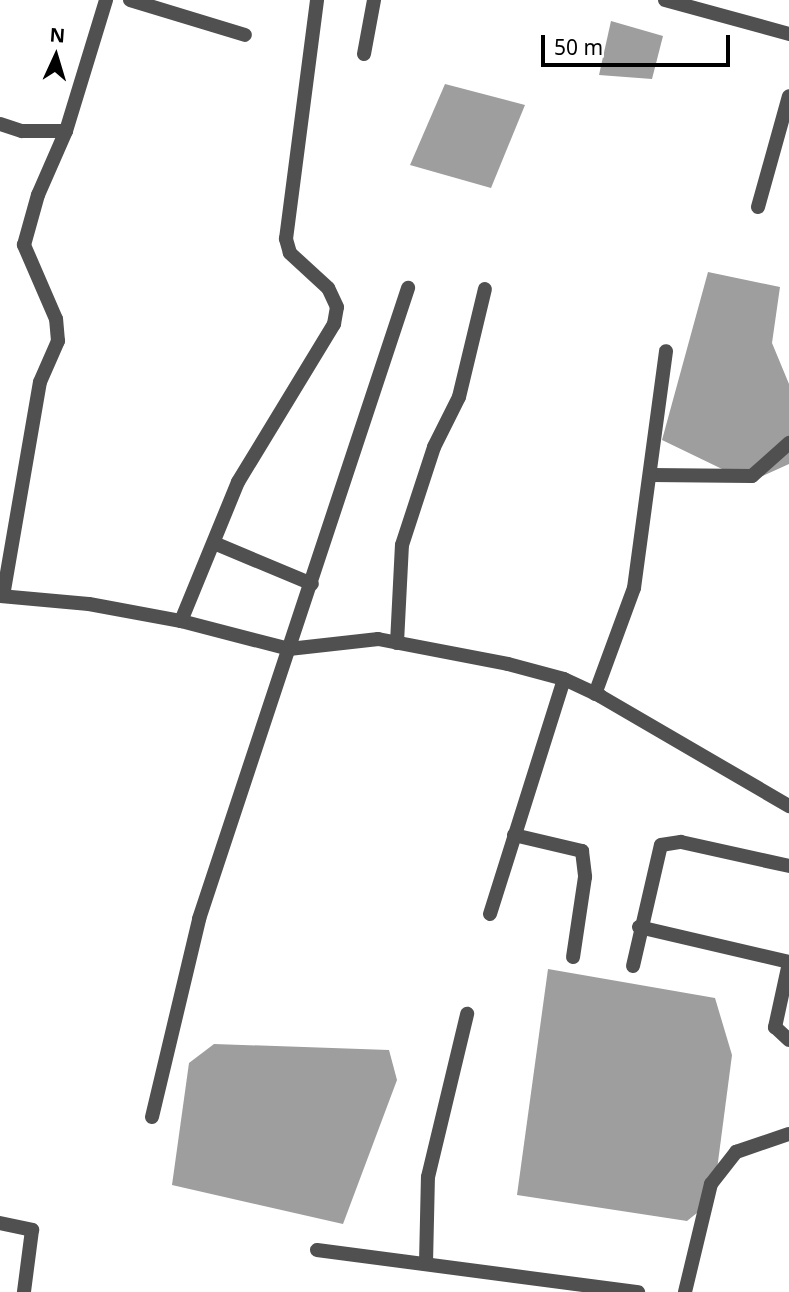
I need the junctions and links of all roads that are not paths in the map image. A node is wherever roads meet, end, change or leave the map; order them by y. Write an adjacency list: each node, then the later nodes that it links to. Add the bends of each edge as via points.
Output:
1 (106, 0): 11 (street)
2 (130, 0): 7 (street)
3 (317, 0): 18 (street, via 286,239 290,253 328,288 337,307 334,324 239,482)
4 (374, 0): 8 (street)
5 (665, 0): 6 (street)
6 (789, 34)
7 (245, 35)
8 (364, 54)
9 (789, 96): 12 (street)
10 (0, 124): 11 (street, via 22,131)
11 (66, 131): 20 (street, via 38,195 24,245 56,319 58,341 40,382)
12 (758, 207)
13 (408, 288): 19 (street)
14 (485, 289): 22 (street, via 459,397 434,447 402,545)
15 (666, 351): 17 (street)
16 (789, 443): 17 (street, via 752,475)
17 (651, 475): 25 (street, via 634,588)
18 (214, 543): 19 (street); 21 (street)
19 (312, 584): 23 (street)
20 (1, 596): 21 (street, via 89,604)
21 (181, 621): 23 (street)
22 (397, 643): 23 (street, via 378,639); 24 (street)
23 (289, 649): 36 (street, via 199,919)
24 (564, 679): 25 (street); 27 (street)
25 (595, 694): 26 (street)
26 (789, 805)
27 (514, 835): 29 (street); 31 (street, via 582,851 585,877)
28 (789, 866): 30 (street, via 681,842 661,845)
29 (491, 914)
30 (639, 927): 32 (street); 33 (street)
31 (573, 957)
32 (789, 963): 35 (street, via 775,1027)
33 (633, 966)
34 (467, 1014): 40 (street, via 428,1177)
35 (789, 1040)
36 (152, 1118)
37 (789, 1134): 43 (street, via 736,1152 711,1184)
38 (0, 1223): 41 (street, via 32,1230)
39 (317, 1250): 40 (street)
40 (426, 1263): 42 (street)
41 (24, 1292)
42 (638, 1292)
43 (685, 1292)

